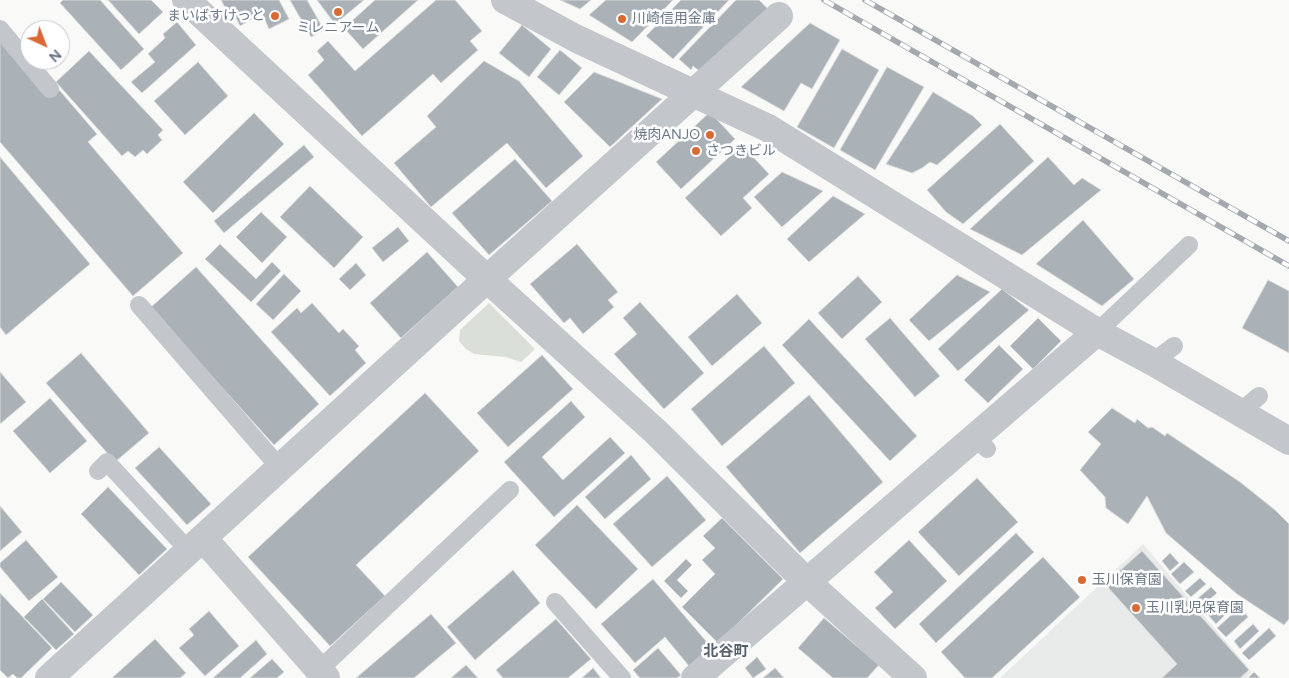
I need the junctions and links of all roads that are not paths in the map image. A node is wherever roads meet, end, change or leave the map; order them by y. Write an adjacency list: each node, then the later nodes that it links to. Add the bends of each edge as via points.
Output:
1 (186, 0): 8 (street)
2 (505, 0): 6 (street, via 577,39)
3 (779, 16): 6 (street)
4 (0, 28): 5 (lane)
5 (50, 89)
6 (692, 93): 8 (street); 10 (street, via 768,128)
7 (1178, 249): 10 (lane)
8 (487, 278): 12 (street); 16 (street, via 656,432)
9 (138, 305): 12 (lane)
10 (1097, 332): 11 (street, via 1164,354 1249,404); 16 (street, via 981,443)
11 (1289, 441)
12 (280, 468): 15 (street, via 251,486)
13 (98, 471): 15 (lane, via 107,462)
14 (510, 490): 18 (lane)
15 (196, 544): 18 (street); 20 (street, via 131,592)
16 (806, 581): 19 (street); 22 (street)
17 (555, 602): 21 (lane)
18 (323, 674)
19 (904, 675)
20 (49, 678)
21 (622, 678)
22 (695, 678)

